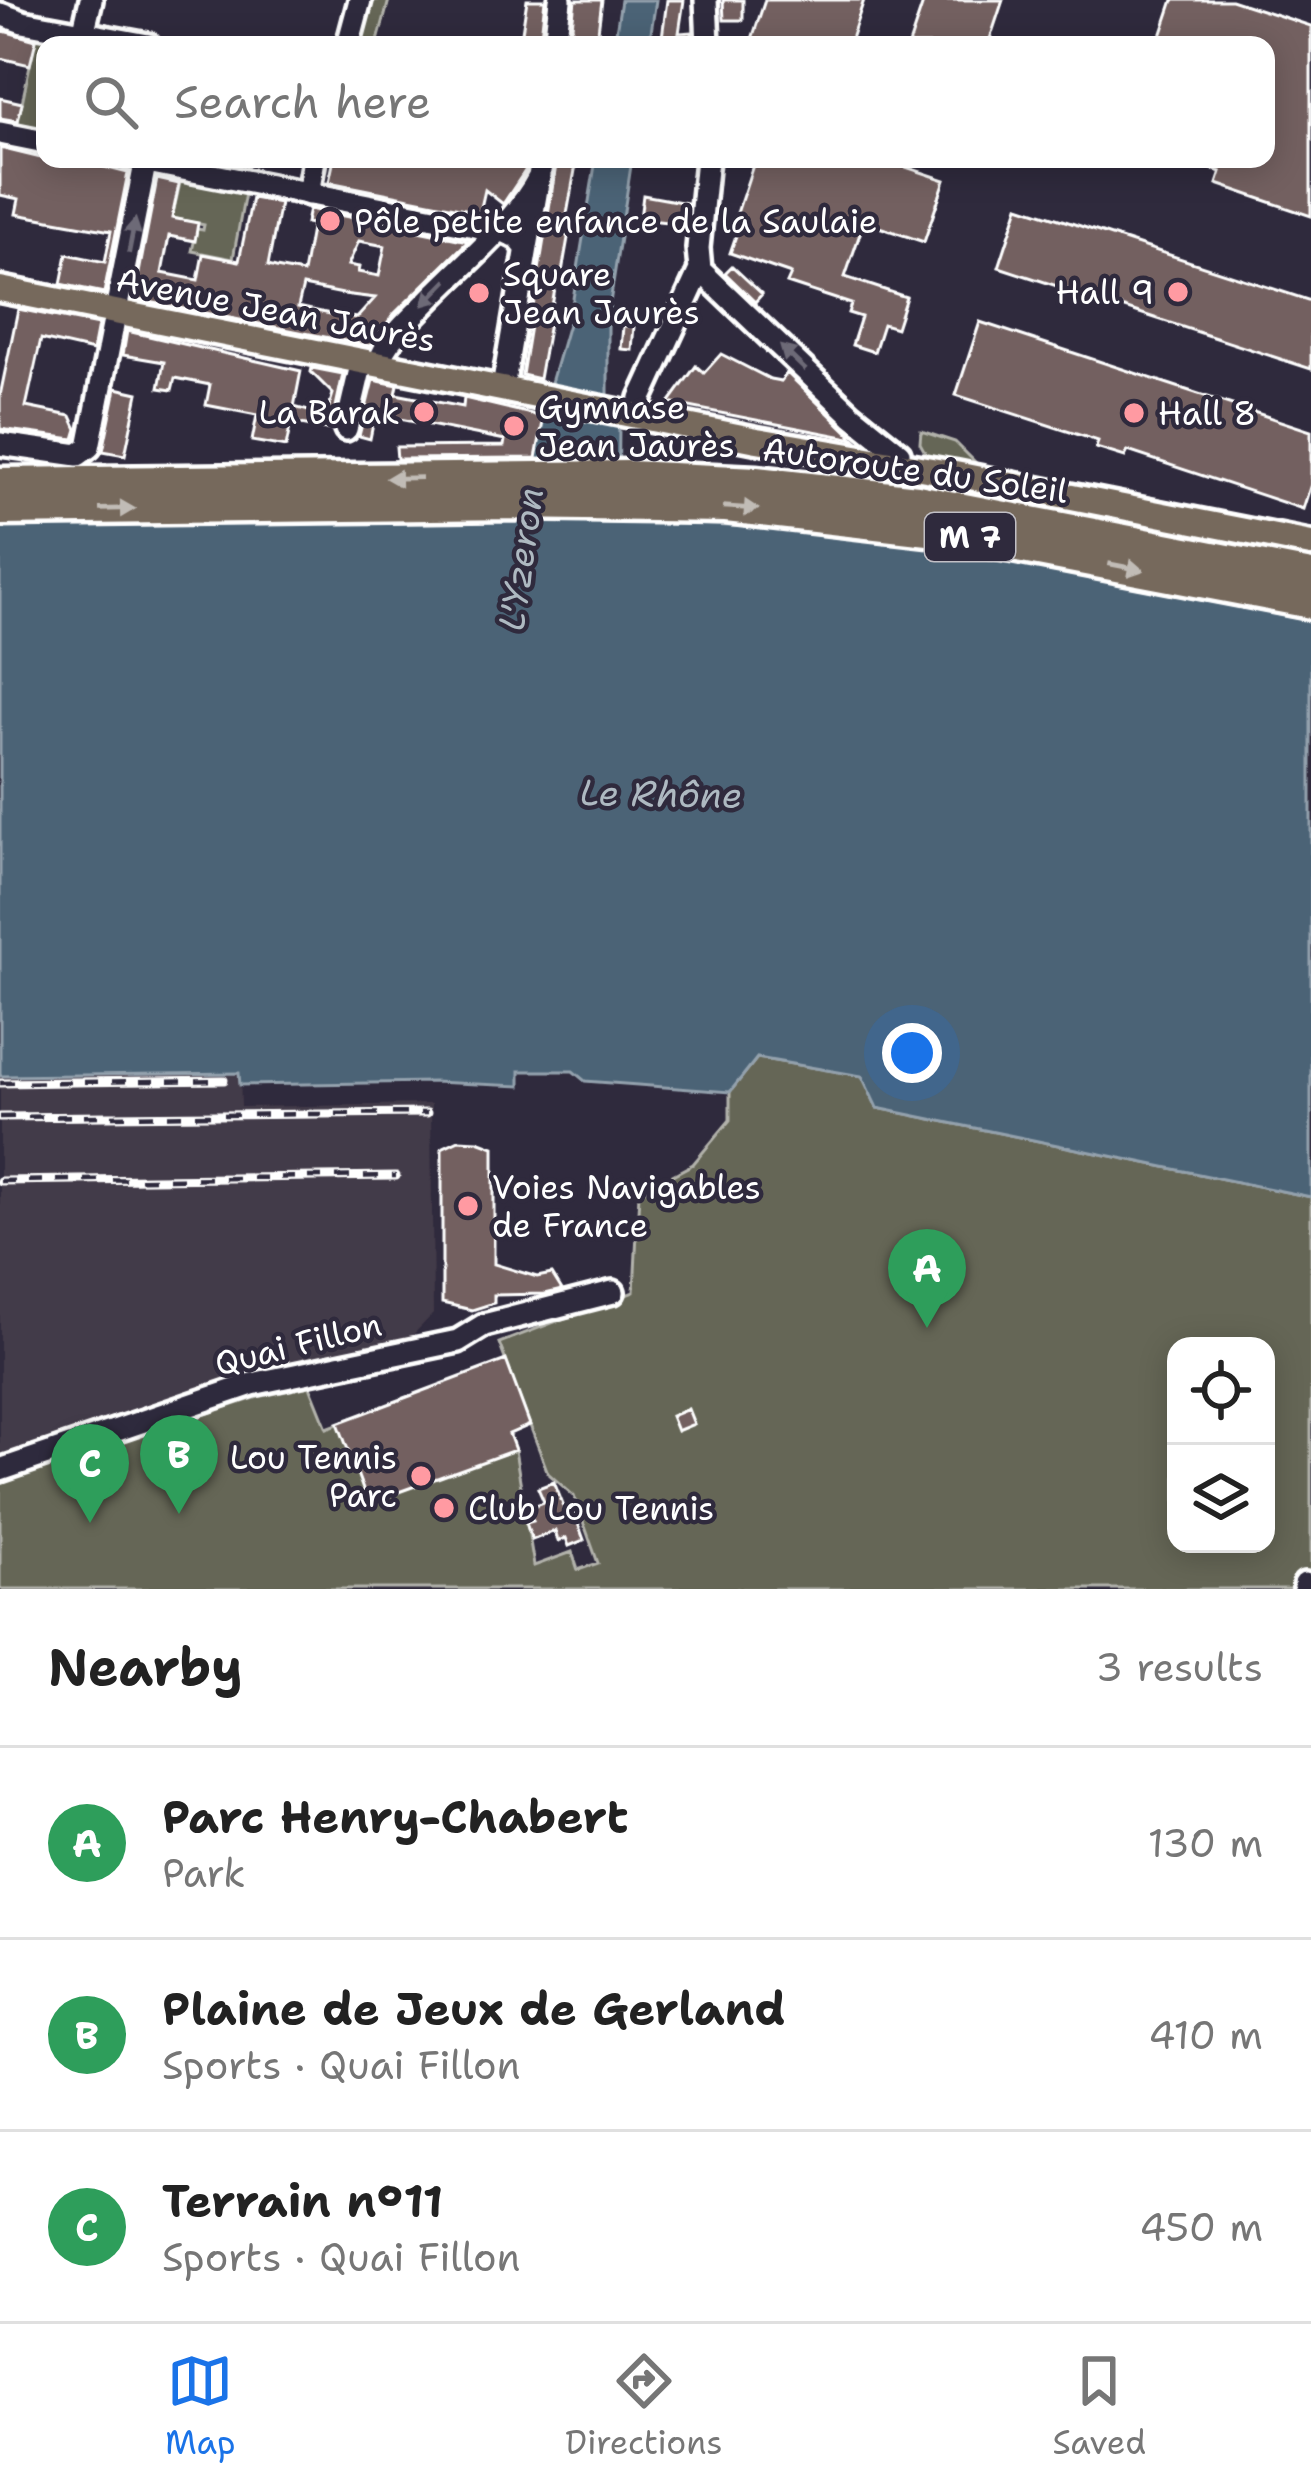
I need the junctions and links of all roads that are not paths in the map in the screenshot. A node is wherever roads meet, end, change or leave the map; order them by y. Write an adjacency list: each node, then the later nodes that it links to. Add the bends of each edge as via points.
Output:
1 (91, 0): 6 (street)
2 (360, 0): 8 (street)
3 (560, 0): 9 (street)
4 (706, 0): 10 (street)
5 (0, 14): 6 (street)
6 (83, 34): 7 (street)
7 (95, 36)
8 (350, 36)
9 (556, 36)
10 (708, 36)
11 (0, 133): 12 (street)
12 (36, 140)
13 (140, 168): 24 (street, one-way to 13)
14 (180, 168): 19 (street)
15 (312, 168): 19 (street)
16 (540, 168): 20 (street)
17 (541, 168): 21 (street)
18 (706, 168): 22 (street)
19 (308, 194): 20 (street)
20 (495, 232): 21 (street, via 513,234); 25 (street, one-way to 25)
21 (526, 248): 26 (street)
22 (700, 270): 27 (street, via 642,395); 30 (street, one-way to 22, via 899,453)
23 (2, 294): 24 (main road, Avenue Jean Jaurès)
24 (116, 312): 25 (main road, Avenue Jean Jaurès); 29 (street, via 88,447 78,455)
25 (370, 362): 26 (main road, Avenue Jean Jaurès); 28 (street)
26 (502, 388): 27 (main road, Avenue Jean Jaurès)
27 (626, 412): 30 (main road, Avenue Jean Jaurès)
28 (346, 429)
29 (0, 444)
30 (898, 464): 35 (main road, Avenue Jean Jaurès)
31 (0, 483): 32 (highway, Autoroute du Soleil / M 7, one-way to 31)
32 (518, 490): 33 (highway, Autoroute du Soleil / M 7); 34 (highway, Autoroute du Soleil / M 7, one-way to 32)
33 (626, 490): 36 (highway, Autoroute du Soleil / M 7, via 810,487 917,500); 37 (highway, Autoroute du Soleil / M 7, one-way to 37, via 877,522)
34 (0, 510)
35 (1311, 544)
36 (1311, 576)
37 (1311, 603)
38 (613, 1292): 39 (street, Quai Fillon, via 484,1325 458,1340 252,1384)
39 (0, 1470)

